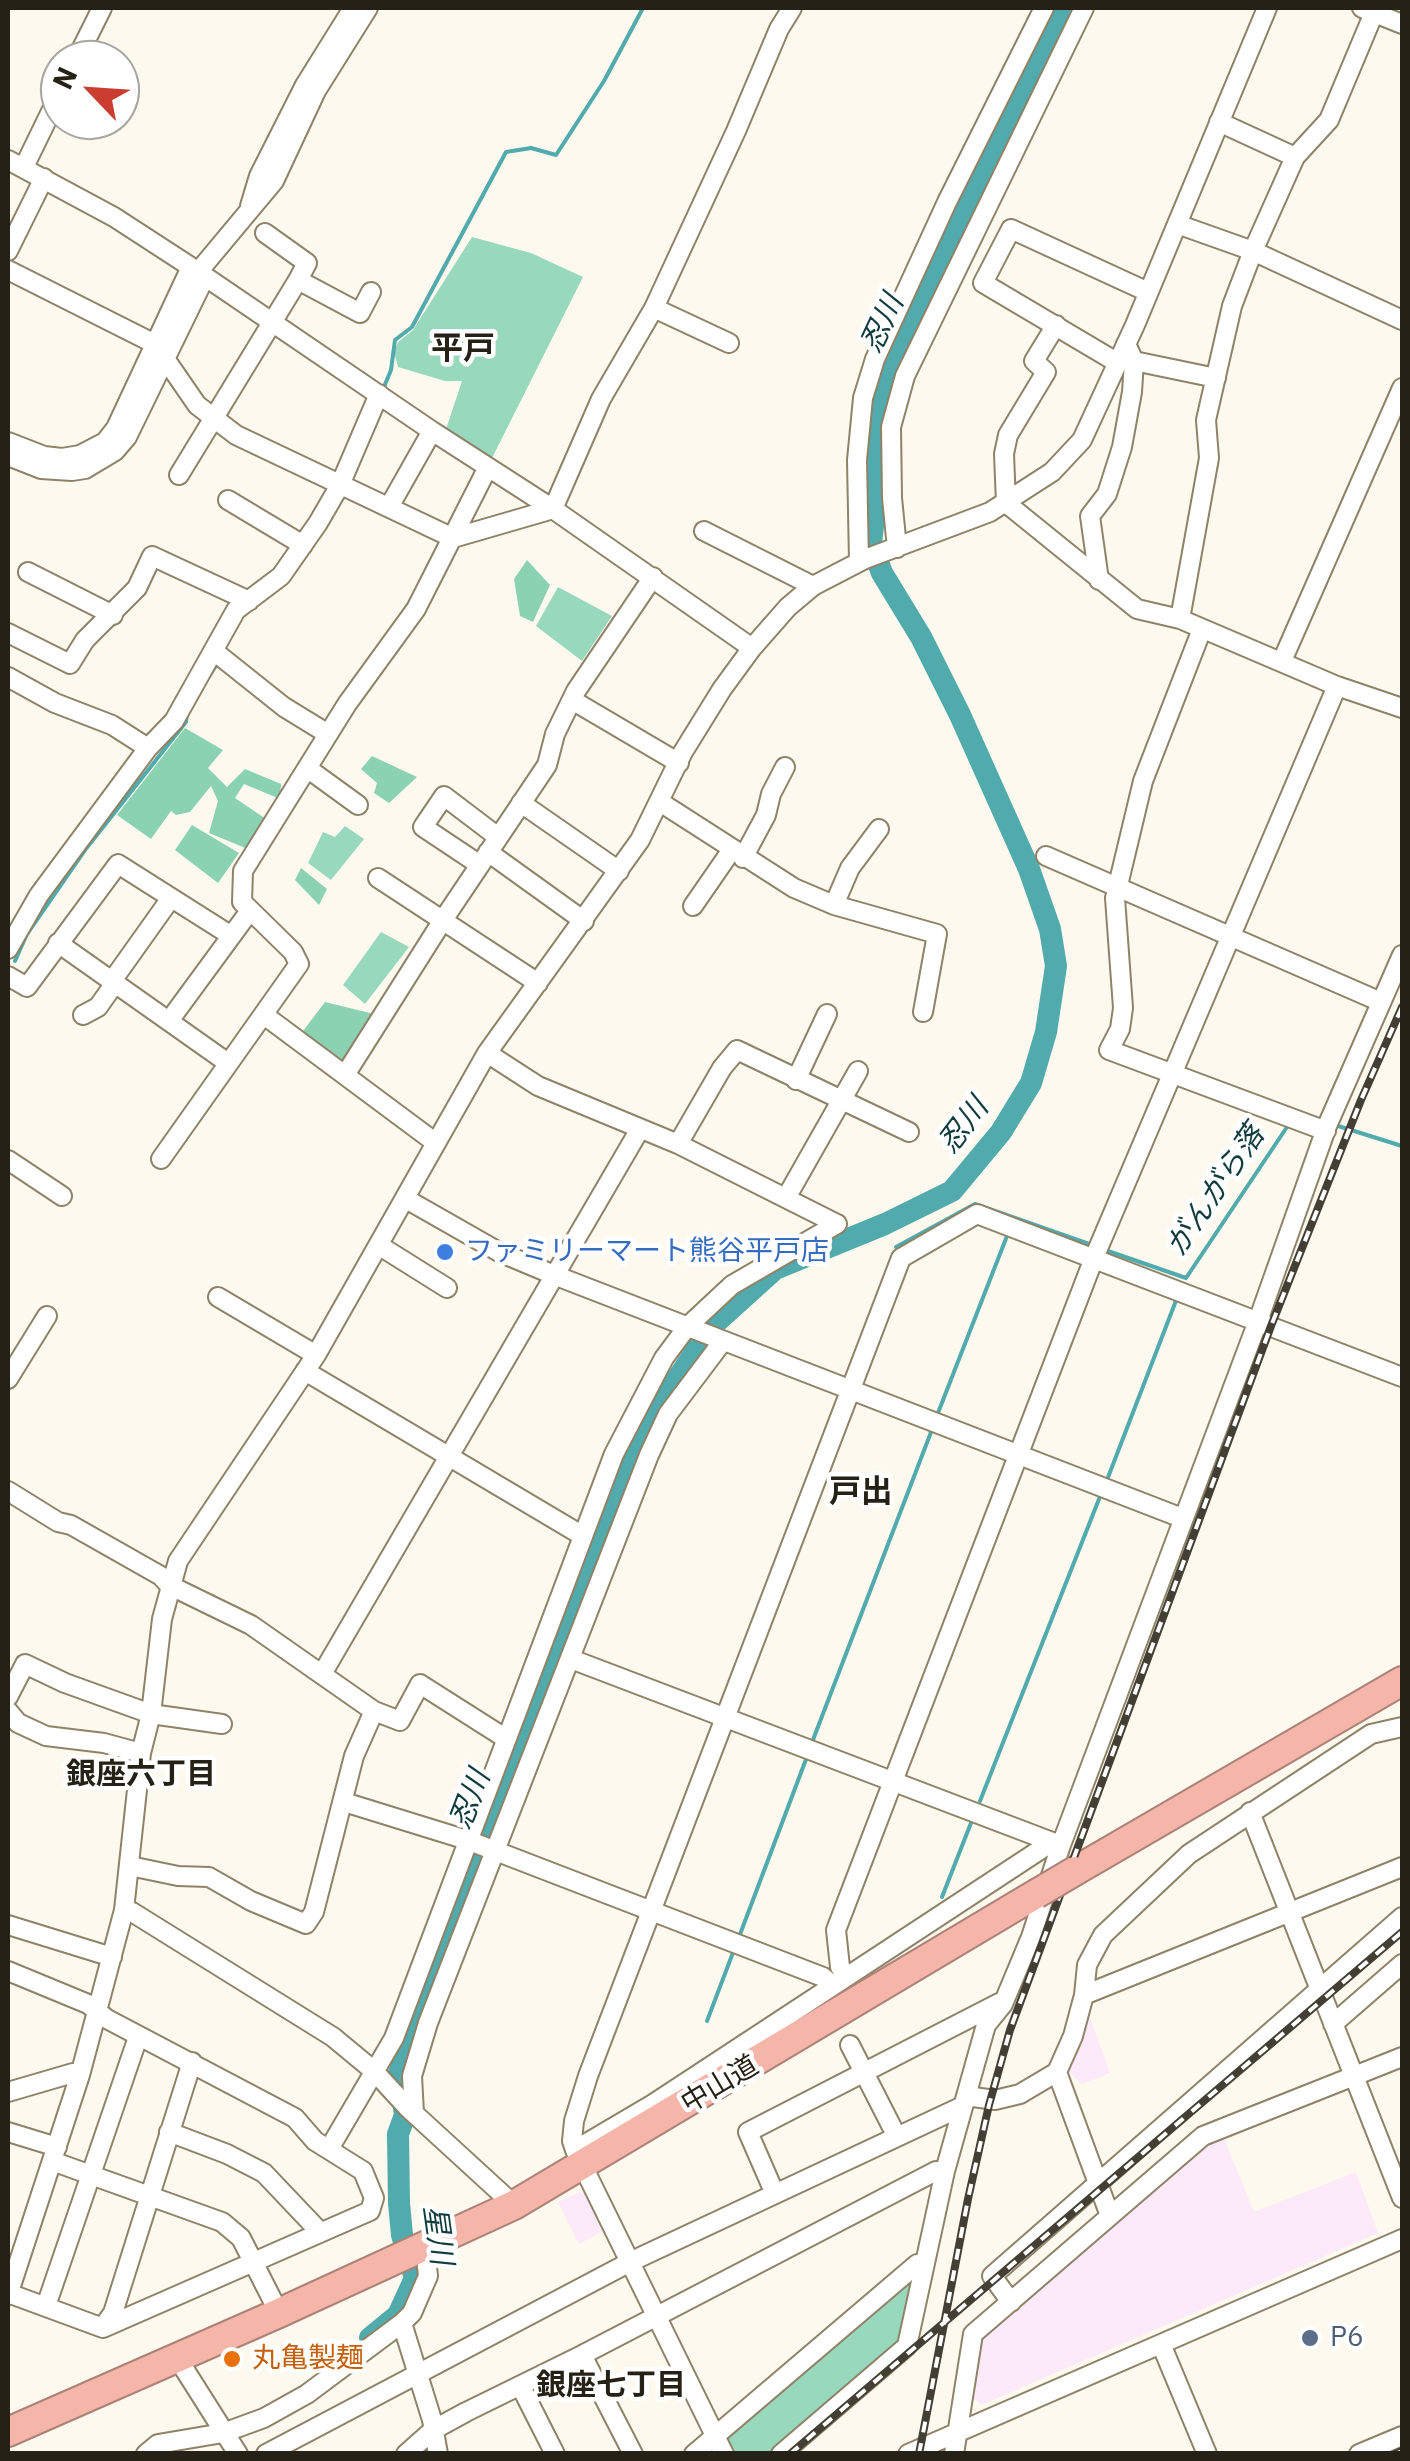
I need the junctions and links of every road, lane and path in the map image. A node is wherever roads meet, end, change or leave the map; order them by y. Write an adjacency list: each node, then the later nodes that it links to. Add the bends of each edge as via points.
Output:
1 (102, 8): 10 (street)
2 (353, 8): 16 (street, via 305,85 259,176)
3 (368, 8): 16 (street, via 316,91 274,181)
4 (792, 8): 26 (street)
5 (1044, 8): 51 (street, via 947,202 863,398 857,460)
6 (1084, 8): 51 (street, via 905,376 891,427 892,498)
7 (1267, 8): 11 (street)
8 (1371, 9): 9 (street); 13 (street, via 1329,120)
9 (1402, 24)
10 (86, 40)
11 (1219, 122): 13 (street); 17 (street)
12 (40, 125): 14 (street)
13 (1295, 158): 19 (street)
14 (16, 163): 15 (street)
15 (44, 178): 20 (street); 22 (street)
16 (249, 211): 22 (street)
17 (1177, 224): 19 (street); 25 (street)
18 (265, 233): 23 (street, via 307,263)
19 (1252, 251): 27 (street); 34 (street)
20 (8, 252)
21 (8, 270): 31 (street)
22 (198, 272): 28 (street); 31 (street); 33 (street)
23 (298, 280): 24 (street, via 360,313); 28 (street)
24 (371, 292)
25 (1148, 292): 29 (street, via 1012,228 983,284); 32 (street)
26 (654, 308): 30 (street); 47 (street, via 601,399)
27 (1402, 320)
28 (272, 322): 36 (street); 37 (street)
29 (1056, 325): 32 (street); 45 (street, via 1034,361 1046,372 1008,435)
30 (729, 343)
31 (155, 344): 33 (street); 39 (street, via 105,442 62,458)
32 (1126, 356): 34 (street); 45 (street, via 1082,440 1052,472); 54 (street, via 1132,392 1122,447 1108,494 1090,516)
33 (165, 361): 37 (street); 40 (street, via 127,437 98,462 57,471)
34 (1216, 378): 58 (street, via 1206,420 1210,458)
35 (1402, 388): 63 (street)
36 (379, 394): 38 (street); 43 (street)
37 (215, 419): 42 (street); 43 (street)
38 (432, 431): 41 (street); 46 (street)
39 (8, 442)
40 (8, 456)
41 (488, 467): 47 (street); 49 (street)
42 (179, 475)
43 (340, 485): 46 (street); 50 (street)
44 (228, 500): 50 (street)
45 (1006, 503): 51 (street); 54 (street)
46 (388, 507): 49 (street)
47 (554, 509): 49 (street); 53 (street)
48 (704, 531): 55 (street)
49 (453, 538): 68 (street, via 416,609)
50 (303, 545): 56 (street, via 281,576)
51 (876, 555): 55 (street)
52 (28, 572): 57 (street)
53 (654, 578): 61 (street); 66 (street)
54 (1098, 580): 58 (street, via 1138,608)
55 (813, 586): 61 (street)
56 (249, 600): 57 (street, via 152,556 137,588); 62 (street, via 236,610)
57 (113, 615): 60 (street, via 70,664)
58 (1180, 620): 59 (street)
59 (1202, 629): 63 (street); 82 (street, via 1143,781)
60 (8, 633)
61 (752, 648): 70 (street)
62 (215, 652): 68 (street); 69 (street, via 174,721)
63 (1282, 662): 65 (street)
64 (8, 677): 69 (street)
65 (1338, 686): 67 (street); 90 (street)
66 (572, 700): 70 (street); 74 (street, via 548,765)
67 (1402, 708)
68 (328, 734): 72 (street)
69 (148, 748): 92 (street, via 39,895)
70 (678, 763): 73 (street)
71 (785, 767): 78 (street, via 766,815)
72 (307, 768): 75 (street); 86 (street, via 243,871 242,902)
73 (660, 802): 78 (street); 80 (street)
74 (522, 803): 77 (street); 80 (street)
75 (358, 805)
76 (879, 830): 85 (street, via 850,868)
77 (489, 851): 87 (street); 88 (street)
78 (737, 854): 84 (street); 85 (street)
79 (1046, 856): 82 (street)
80 (619, 871): 88 (street)
81 (378, 878): 87 (street)
82 (1118, 888): 90 (street); 106 (street, via 1123,1008 1109,1050)
83 (171, 898): 89 (street); 91 (street, via 118,864); 95 (street)
84 (693, 906)
85 (834, 906): 98 (street, via 937,934)
86 (249, 912): 89 (street); 101 (street, via 299,964)
87 (443, 920): 96 (street); 107 (street)
88 (584, 922): 96 (street)
89 (230, 936): 102 (street)
90 (1232, 938): 97 (street); 106 (street)
91 (58, 943): 94 (street, via 27,987); 95 (street)
92 (8, 950)
93 (1402, 955): 97 (street)
94 (8, 976)
95 (113, 982): 100 (street, via 98,1007); 102 (street)
96 (538, 983): 103 (street)
97 (1382, 1002): 110 (street)
98 (923, 1012)
99 (827, 1014): 108 (street)
100 (84, 1015)
101 (264, 1015): 104 (street); 107 (street)
102 (169, 1021): 104 (street)
103 (487, 1053): 111 (street, via 538,1086); 113 (street)
104 (228, 1063): 116 (street)
105 (858, 1071): 109 (street)
106 (1172, 1074): 110 (street); 121 (street)
107 (345, 1075): 113 (street)
108 (796, 1080): 109 (street); 114 (street, via 737,1050)
109 (841, 1100): 112 (street); 118 (street)
110 (1328, 1125): 126 (street)
111 (640, 1129): 114 (street); 122 (street)
112 (909, 1132)
113 (436, 1142): 119 (street)
114 (678, 1144): 118 (street)
115 (8, 1160): 117 (street)
116 (161, 1160)
117 (62, 1196)
118 (786, 1198): 127 (street, via 837,1224 732,1285)
119 (406, 1199): 120 (street); 122 (street)
120 (380, 1246): 123 (street); 129 (street)
121 (1097, 1251): 126 (street); 132 (street, via 976,1214 901,1258); 133 (street)
122 (554, 1275): 127 (street); 134 (street)
123 (447, 1288)
124 (218, 1297): 129 (street)
125 (47, 1316): 131 (street)
126 (1258, 1320): 130 (street); 136 (street)
127 (690, 1328): 128 (street); 137 (street, via 636,1409)
128 (720, 1340): 132 (street); 139 (street, via 668,1414)
129 (310, 1363): 134 (street); 138 (street, via 198,1528)
130 (1402, 1376)
131 (8, 1380)
132 (852, 1390): 133 (street); 146 (street)
133 (1018, 1454): 136 (street); 151 (street)
134 (449, 1458): 137 (street); 140 (street)
135 (8, 1491): 138 (street)
136 (1182, 1518): 155 (street)
137 (583, 1536): 149 (street)
138 (169, 1586): 140 (street, via 251,1625); 145 (street)
139 (570, 1659): 146 (street); 156 (street)
140 (322, 1674): 144 (street)
141 (1402, 1681): 190 (highway, 中山道, bridge)
142 (8, 1697): 145 (street, via 25,1664)
143 (8, 1711): 150 (street, via 46,1736)
144 (374, 1711): 149 (street, via 400,1721 420,1684); 152 (street)
145 (151, 1714): 147 (street); 150 (street)
146 (726, 1717): 151 (street); 160 (street)
147 (222, 1724)
148 (1402, 1727): 153 (street, via 1371,1734)
149 (506, 1738): 154 (street)
150 (140, 1753): 157 (street)
151 (894, 1780): 155 (street); 167 (street, via 836,1930)
152 (344, 1802): 154 (street); 157 (street, via 306,1924 209,1877)
153 (1250, 1812): 161 (street); 169 (street, via 1188,1854 1102,1935 1087,1964)
154 (470, 1842): 156 (street); 177 (street, via 394,2038)
155 (1056, 1843): 167 (street); 170 (street, via 1031,1937)
156 (496, 1852): 160 (street); 184 (street, via 428,2023)
157 (130, 1866): 159 (street)
158 (1402, 1868): 161 (street)
159 (124, 1910): 164 (street); 177 (street, via 304,2018)
160 (651, 1911): 167 (street); 190 (street, via 574,2121 572,2141)
161 (1290, 1913): 168 (street); 169 (street)
162 (1402, 1917): 168 (street)
163 (8, 1925): 164 (street)
164 (112, 1956): 171 (street)
165 (1402, 1964): 172 (street)
166 (8, 1971): 171 (street)
167 (838, 1980): 190 (street)
168 (1319, 1987): 172 (street); 193 (street)
169 (1084, 1995): 178 (street)
170 (1002, 2004): 179 (street); 183 (street, via 986,2025)
171 (98, 2012): 173 (street); 180 (street)
172 (1333, 2024): 181 (street)
173 (138, 2036): 176 (street); 192 (street)
174 (850, 2044): 179 (street)
175 (1402, 2057): 181 (street)
176 (192, 2062): 186 (street); 188 (street, via 295,2118)
177 (374, 2071): 184 (street); 188 (street)
178 (1057, 2072): 183 (street, via 1020,2094); 193 (street)
179 (864, 2073): 187 (street); 194 (street, via 748,2132)
180 (80, 2075): 182 (street); 189 (street)
181 (1354, 2076): 196 (street); 198 (street, via 1203,2136)
182 (8, 2092)
183 (965, 2101): 187 (street); 191 (street)
184 (410, 2110): 197 (street)
185 (8, 2132): 189 (street)
186 (169, 2132): 195 (street); 199 (street, via 264,2173)
187 (897, 2137): 194 (street)
188 (329, 2150): 199 (street, via 363,2170 374,2198 370,2211)
189 (55, 2154): 192 (street); 205 (street)
190 (580, 2158): 197 (highway, 中山道); 203 (street)
191 (945, 2172): 204 (street); 209 (street)
192 (91, 2175): 195 (street); 207 (street)
193 (1097, 2182): 198 (street); 206 (street, via 992,2276)
194 (775, 2194): 203 (street)
195 (148, 2195): 202 (street, via 222,2222); 211 (street)
196 (1402, 2198)
197 (514, 2205): 201 (highway, 中山道)
198 (1110, 2216): 206 (street)
199 (320, 2232): 202 (street)
200 (1402, 2240): 212 (street)
201 (428, 2245): 208 (highway, 中山道); 210 (street, via 428,2276)
202 (255, 2261): 208 (street); 211 (street)
203 (632, 2261): 209 (street); 215 (street)
204 (923, 2264): 221 (street); 232 (street, via 907,2346)
205 (8, 2294): 207 (street)
206 (1011, 2302): 220 (street, via 973,2334)
207 (46, 2306): 211 (street)
208 (279, 2314): 213 (highway, 中山道)
209 (658, 2315): 214 (street); 221 (street)
210 (402, 2323): 215 (street); 217 (street, via 307,2394 264,2418)
211 (103, 2328)
212 (1161, 2344): 220 (street); 235 (street)
213 (176, 2356): 217 (street); 219 (highway, 中山道)
214 (582, 2356): 216 (street); 229 (street)
215 (418, 2375): 218 (street); 225 (street)
216 (522, 2386): 218 (street); 228 (street)
217 (220, 2428): 223 (street, via 158,2444); 224 (street)
218 (434, 2430): 226 (street); 227 (street)
219 (8, 2432)
220 (958, 2432): 233 (street); 234 (street)
221 (716, 2434): 230 (street); 231 (street)
222 (1402, 2436): 236 (street)
223 (146, 2454)
224 (238, 2454)
225 (266, 2454)
226 (406, 2454)
227 (438, 2454)
228 (555, 2454)
229 (633, 2454)
230 (694, 2454)
231 (724, 2454)
232 (781, 2454)
233 (908, 2454)
234 (954, 2454)
235 (1207, 2454)
236 (1360, 2454)

